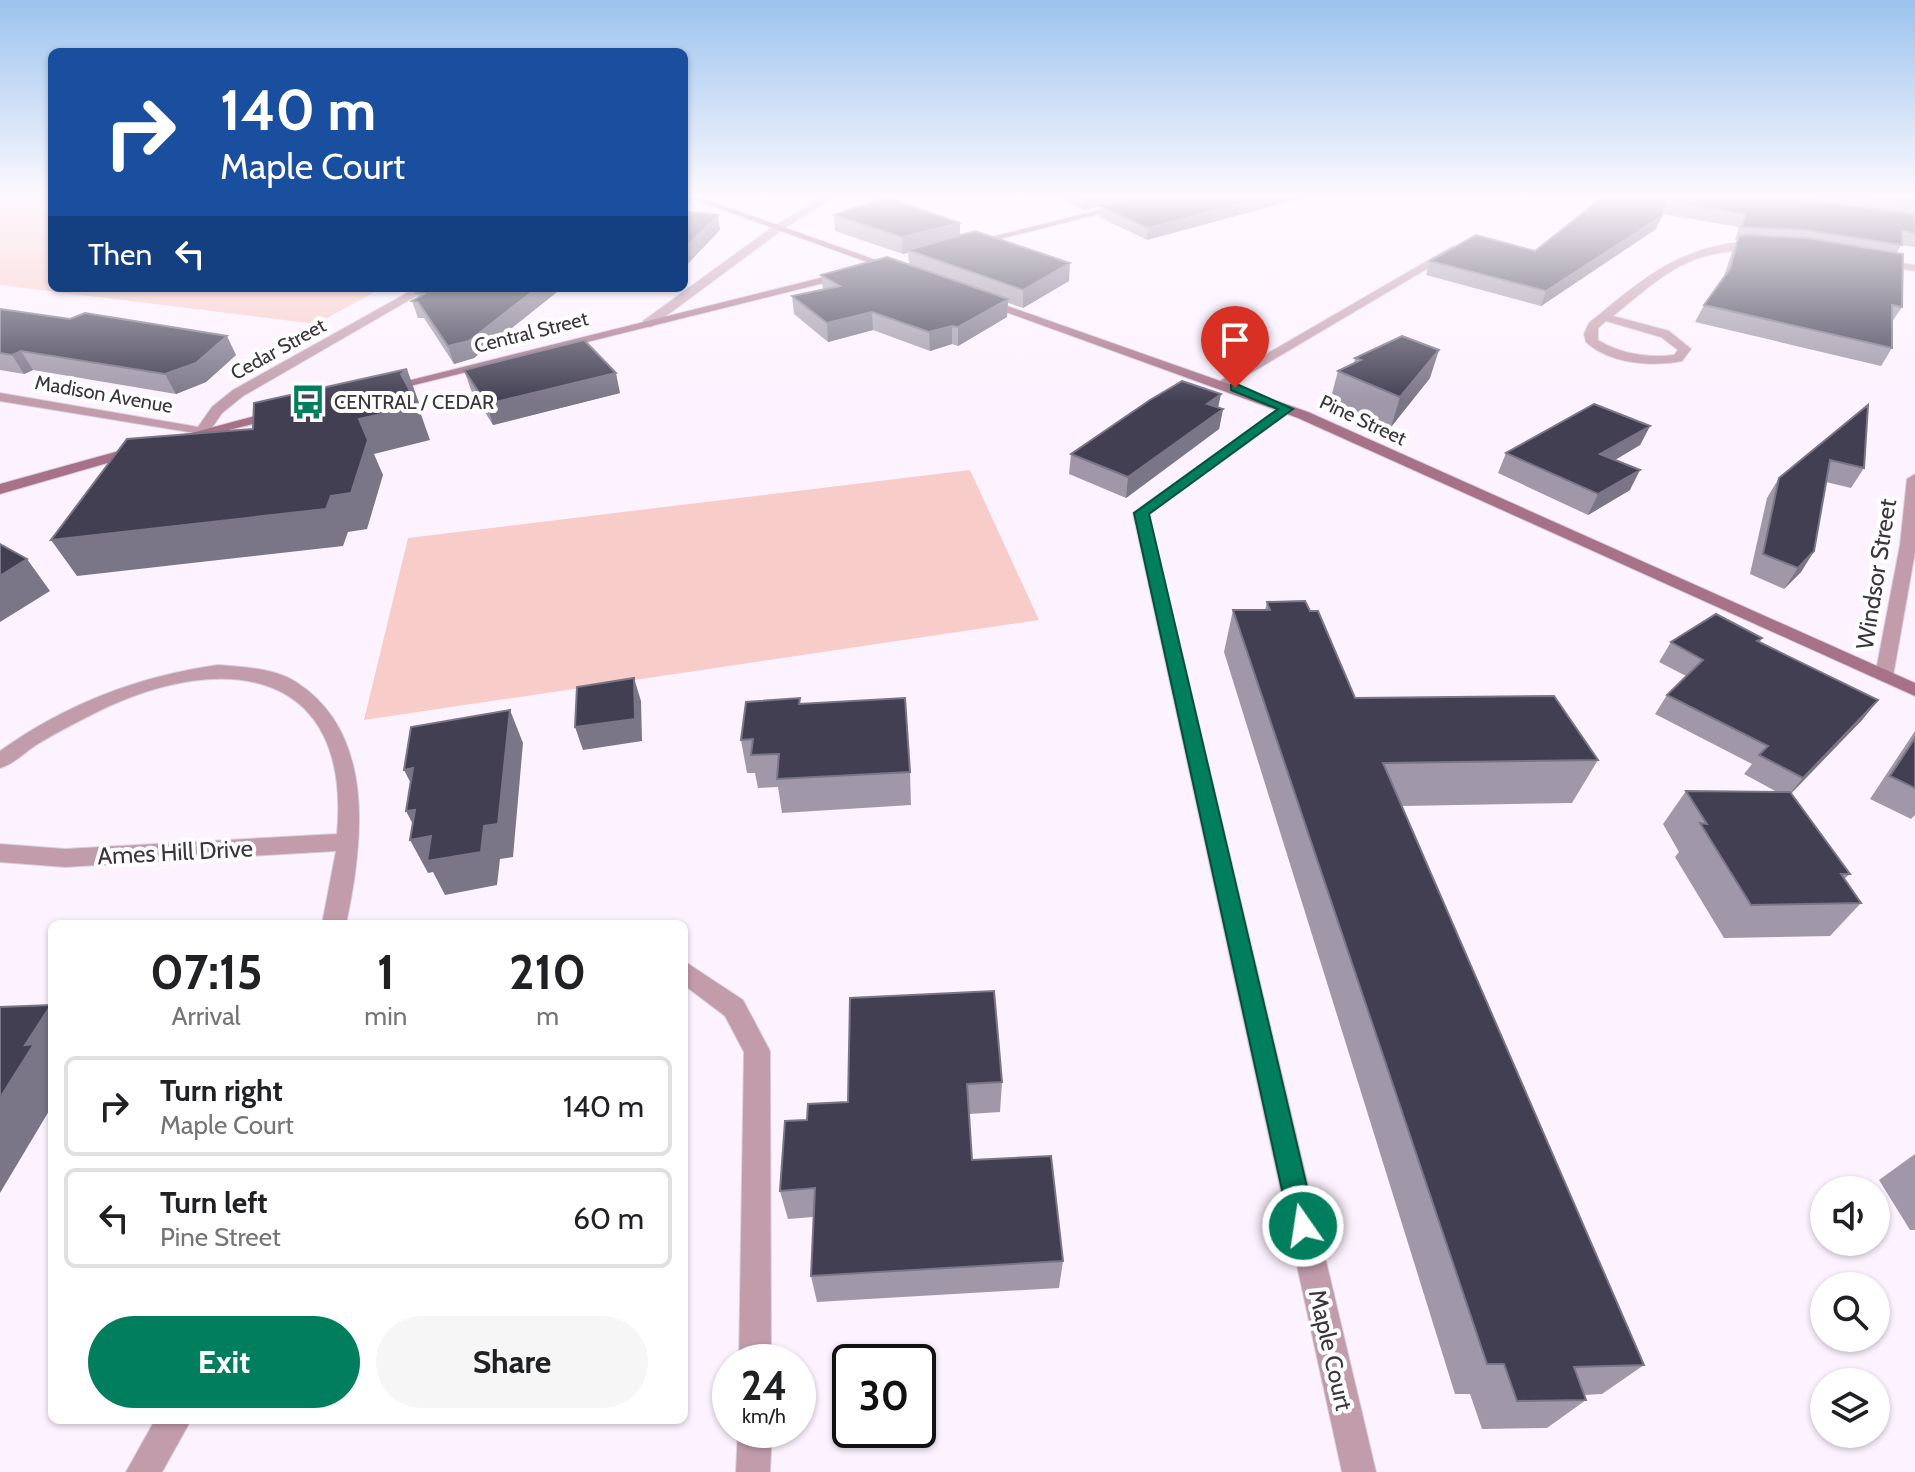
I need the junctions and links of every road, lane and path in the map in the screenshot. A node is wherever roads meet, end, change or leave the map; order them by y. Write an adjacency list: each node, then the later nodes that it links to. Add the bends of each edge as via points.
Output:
1 (728, 265): 11 (street)
2 (884, 265): 7 (main road); 11 (main road, Central Street)
3 (1426, 265): 12 (street)
4 (1673, 265): 10 (street, via 1642,283)
5 (1890, 265): 6 (street)
6 (1915, 268)
7 (916, 276)
8 (417, 292): 17 (street, Cedar Street, via 238,393)
9 (963, 293): 12 (main road, Pine Street)
10 (1604, 317): 10 (street, via 1590,331 1589,338 1599,346 1650,360 1678,358 1685,352 1676,338)
11 (647, 324): 13 (main road, Central Street)
12 (1222, 384): 16 (main road, Pine Street)
13 (372, 391)
14 (0, 397): 17 (street, Madison Avenue)
15 (295, 409): 17 (main road)
16 (1287, 409): 20 (main road, Pine Street); 32 (street, Maple Court, via 1141,513)
17 (202, 432): 19 (main road)
18 (1915, 479): 20 (street, Windsor Street)
19 (0, 489)
20 (1884, 676): 21 (main road, Pine Street)
21 (1915, 690)
22 (0, 761): 23 (street, via 50,727 122,693 200,674 270,677 300,693 323,719 345,777)
23 (350, 842): 24 (street, Ames Hill Drive, via 65,858); 25 (street)
24 (0, 853)
25 (335, 920)
26 (688, 974): 27 (street, via 734,1008 757,1051)
27 (755, 1344)
28 (172, 1424): 30 (street)
29 (754, 1448): 31 (street)
30 (143, 1472)
31 (753, 1472)
32 (1359, 1472)

